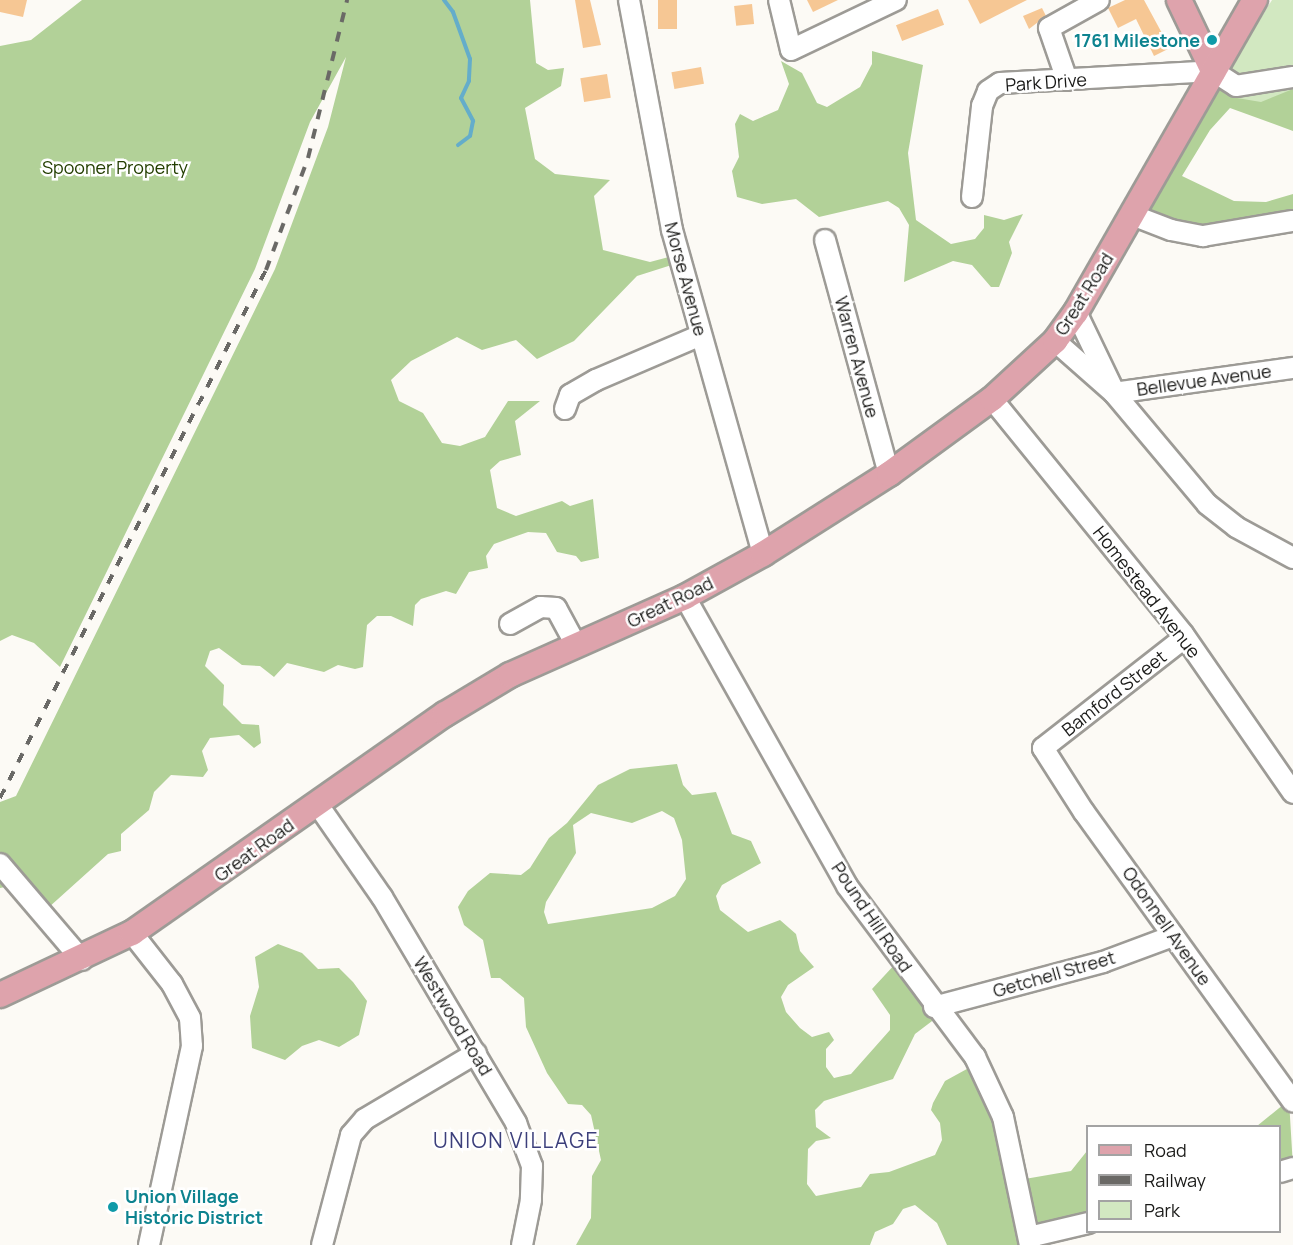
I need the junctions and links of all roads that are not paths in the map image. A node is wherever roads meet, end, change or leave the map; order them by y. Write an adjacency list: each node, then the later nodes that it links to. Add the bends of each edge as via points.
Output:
1 (629, 0): 15 (street, Morse Avenue, via 672,230)
2 (779, 0): 3 (street, via 791,50)
3 (896, 0)
4 (1099, 0): 9 (street, via 1049,28)
5 (1179, 0): 7 (main road)
6 (1255, 0): 7 (main road, Great Road)
7 (1213, 71): 8 (street, via 1236,86); 9 (street, Park Drive); 11 (main road, Great Road)
8 (1293, 77)
9 (1067, 80): 10 (street, Park Drive, via 1000,83 988,91 982,106)
10 (972, 197)
11 (1132, 215): 12 (street, via 1171,230 1203,236); 14 (main road, Great Road)
12 (1293, 220)
13 (825, 240): 21 (street, Warren Avenue)
14 (1076, 312): 16 (main road, Great Road); 18 (street)
15 (701, 335): 20 (street, via 596,380 570,395); 22 (street, Morse Avenue)
16 (1055, 341): 18 (street); 19 (main road, Great Road)
17 (1293, 368): 18 (street, Bellevue Avenue)
18 (1114, 393): 23 (street, via 1207,504 1236,527)
19 (992, 399): 21 (main road, Great Road); 26 (street, Homestead Avenue)
20 (565, 409)
21 (889, 474): 22 (main road, Great Road)
22 (763, 554): 24 (main road, Great Road)
23 (1293, 558)
24 (685, 597): 27 (main road, Great Road); 36 (street, Pound Hill Road, via 847,886)
25 (510, 624): 27 (street, via 541,607 556,608)
26 (1184, 638): 28 (street, Bamford Street); 29 (street, Homestead Avenue)
27 (576, 645): 30 (main road, Great Road, via 510,675 445,714)
28 (1043, 748): 33 (street, Odonnell Avenue)
29 (1293, 793)
30 (318, 805): 32 (main road, Great Road); 37 (street, Westwood Road, via 382,897)
31 (0, 864): 34 (street)
32 (132, 933): 34 (main road, Great Road); 41 (street, via 190,1018 192,1046)
33 (1173, 936): 36 (street, Getchell Street, via 1103,962); 38 (street, Odonnell Avenue)
34 (82, 960): 35 (main road, Great Road)
35 (0, 995)
36 (934, 1007): 40 (street, Pound Hill Road, via 975,1057 1003,1117)
37 (476, 1053): 42 (street, via 365,1119 351,1135); 43 (street, Westwood Road, via 516,1123 532,1166 531,1200)
38 (1293, 1102)
39 (1086, 1223): 40 (street)
40 (1030, 1241)
41 (149, 1245)
42 (322, 1245)
43 (522, 1245)

